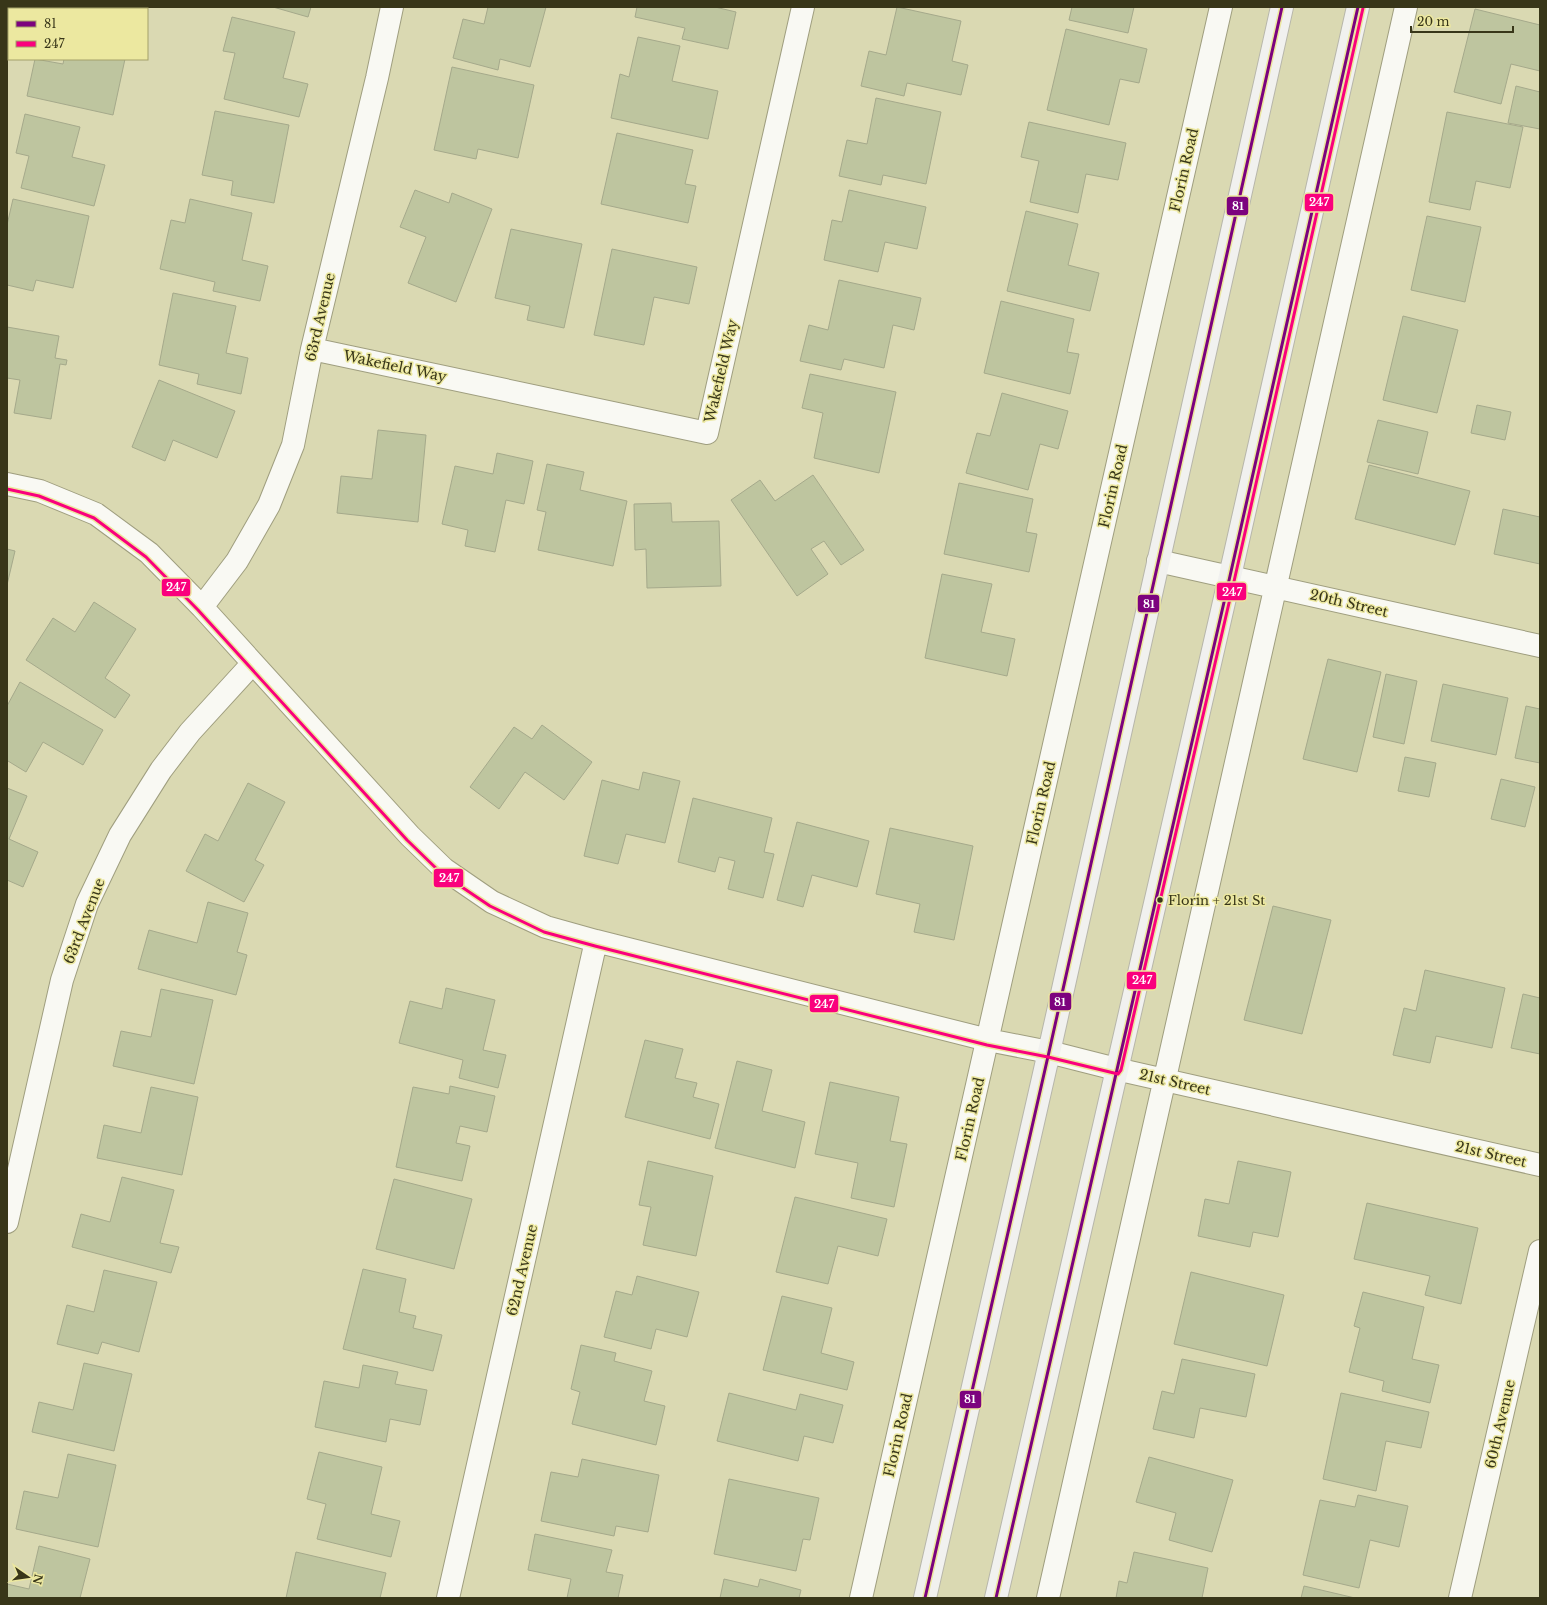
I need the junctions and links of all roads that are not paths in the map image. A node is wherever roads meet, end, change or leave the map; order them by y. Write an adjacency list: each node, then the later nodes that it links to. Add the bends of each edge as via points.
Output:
1 (392, 7): 7 (street, 63rd Avenue)
2 (803, 7): 7 (street, Wakefield Way, via 707,433)
3 (1221, 7): 16 (street, Florin Road)
4 (1282, 7): 9 (main road)
5 (1358, 7): 10 (main road)
6 (1406, 7): 11 (street)
7 (312, 348): 12 (street, 63rd Avenue, via 293,445 269,505 237,561)
8 (7, 484): 12 (street, 21st Street, via 40,491 96,514 150,553)
9 (1158, 561): 10 (street, 20th Street); 17 (main road)
10 (1230, 576): 11 (street, 20th Street); 18 (main road)
11 (1276, 587): 13 (street, 20th Street); 19 (street)
12 (202, 607): 14 (street, 21st Street)
13 (1540, 646)
14 (253, 663): 15 (street, 21st Street, via 410,836 444,869 492,902 546,927); 21 (street, 63rd Avenue, via 190,732 161,770 120,835 87,904 62,980)
15 (596, 941): 16 (street, 21st Street); 23 (street, 62nd Avenue)
16 (988, 1040): 17 (street, 21st Street); 24 (street, Florin Road)
17 (1049, 1052): 18 (street, 21st Street); 25 (main road)
18 (1116, 1069): 19 (street, 21st Street); 26 (main road)
19 (1166, 1080): 20 (street, 21st Street); 27 (street)
20 (1540, 1165)
21 (7, 1222)
22 (1540, 1251): 28 (street, 60th Avenue)
23 (448, 1598)
24 (862, 1598)
25 (926, 1598)
26 (996, 1598)
27 (1048, 1598)
28 (1460, 1598)

